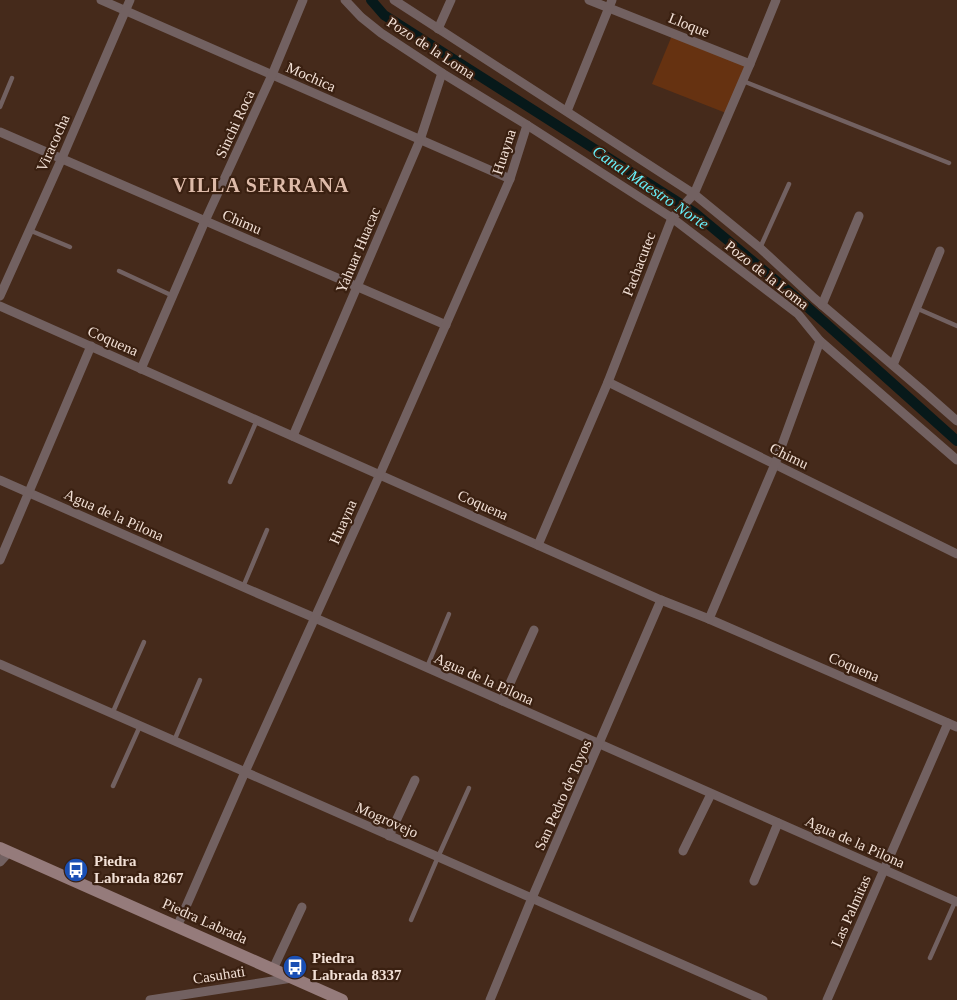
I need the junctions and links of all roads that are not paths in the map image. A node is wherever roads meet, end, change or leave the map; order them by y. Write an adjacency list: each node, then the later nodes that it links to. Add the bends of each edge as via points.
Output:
1 (101, 0): 10 (street, Mochica)
2 (130, 0): 10 (street, Viracocha)
3 (303, 0): 14 (street, Sinchi Roca)
4 (345, 0): 13 (street, Pozo de la Loma, via 381,33)
5 (394, 0): 11 (street, Pozo de la Loma)
6 (450, 0): 11 (street)
7 (589, 0): 9 (street, Lloque)
8 (776, 0): 12 (street, Pachacutec)
9 (610, 4): 12 (street, Lloque); 18 (street)
10 (126, 10): 14 (street, Mochica); 22 (street, Viracocha)
11 (438, 29): 18 (street, Pozo de la Loma)
12 (750, 64): 16 (street, Pachacutec)
13 (446, 72): 19 (street, Pozo de la Loma); 21 (street, Yahuar Huacac)
14 (272, 75): 21 (street, Mochica); 29 (street, Sinchi Roca)
15 (12, 78): 17 (lane)
16 (743, 81): 23 (lane); 26 (street, Pachacutec)
17 (0, 107)
18 (566, 111): 26 (street, Pozo de la Loma)
19 (527, 125): 24 (street, Huayna); 28 (street, Pozo de la Loma)
20 (0, 132): 22 (street, Chimu)
21 (420, 140): 24 (street, Mochica); 35 (street, Yahuar Huacac)
22 (62, 158): 29 (street, Chimu); 30 (street, Viracocha)
23 (949, 163)
24 (510, 179): 41 (street, Huayna)
25 (789, 184): 32 (lane)
26 (694, 194): 28 (street, Pachacutec); 32 (street, Pozo de la Loma)
27 (859, 216): 38 (street)
28 (672, 218): 43 (street, Pozo de la Loma, via 798,314); 47 (street, Pachacutec)
29 (205, 221): 35 (street, Chimu); 37 (street, Sinchi Roca)
30 (29, 230): 31 (lane); 36 (street, Viracocha)
31 (70, 247)
32 (760, 248): 38 (street, Pozo de la Loma)
33 (940, 251): 40 (street)
34 (120, 271): 37 (lane)
35 (357, 286): 41 (street, Chimu); 50 (street, Yahuar Huacac)
36 (0, 296)
37 (172, 296): 46 (street, Sinchi Roca)
38 (822, 305): 45 (street, Pozo de la Loma)
39 (0, 306): 44 (street, Coquena)
40 (916, 308): 42 (lane); 45 (street)
41 (446, 325): 53 (street, Huayna)
42 (957, 326)
43 (820, 341): 51 (street, Pozo de la Loma); 52 (street)
44 (91, 346): 46 (street, Coquena); 56 (street)
45 (893, 365): 49 (street, Pozo de la Loma)
46 (141, 369): 48 (street, Coquena)
47 (608, 382): 52 (street, Chimu); 58 (street, Pachacutec)
48 (257, 420): 50 (street, Coquena); 55 (lane)
49 (957, 422)
50 (293, 436): 53 (street, Coquena)
51 (957, 460)
52 (775, 464): 59 (street, Chimu); 65 (street)
53 (380, 474): 58 (street, Coquena); 64 (street, Huayna)
54 (0, 480): 56 (street, Agua de la Pilona)
55 (230, 482)
56 (28, 493): 60 (street); 61 (street, Agua de la Pilona)
57 (267, 530): 61 (lane)
58 (538, 545): 62 (street, Coquena)
59 (957, 554)
60 (0, 560)
61 (243, 587): 64 (street, Agua de la Pilona)
62 (661, 600): 65 (street, Coquena); 77 (street, San Pedro de Toyos)
63 (449, 614): 69 (lane)
64 (315, 618): 69 (street, Agua de la Pilona); 78 (street, Huayna)
65 (709, 619): 73 (street, Coquena)
66 (534, 630): 71 (street)
67 (144, 642): 72 (lane)
68 (0, 664): 72 (street, Mogrovejo)
69 (426, 668): 71 (street, Agua de la Pilona)
70 (200, 680): 76 (lane)
71 (502, 702): 77 (street, Agua de la Pilona)
72 (112, 714): 74 (street, Mogrovejo)
73 (948, 723): 75 (street, Coquena); 88 (street, Las Palmitas)
74 (140, 726): 76 (street, Mogrovejo); 80 (lane)
75 (957, 727)
76 (174, 741): 78 (street, Mogrovejo)
77 (600, 744): 82 (street, Agua de la Pilona); 90 (street, San Pedro de Toyos)
78 (245, 772): 84 (street, Mogrovejo); 94 (street, Huayna)
79 (415, 780): 84 (street)
80 (113, 786)
81 (468, 788): 87 (lane)
82 (711, 794): 83 (street, Agua de la Pilona); 85 (street)
83 (778, 823): 88 (street, Agua de la Pilona); 89 (street)
84 (389, 836): 87 (street, Mogrovejo)
85 (683, 851)
86 (3, 854): 94 (main road, Piedra Labrada)
87 (438, 857): 90 (street, Mogrovejo); 93 (lane)
88 (884, 870): 91 (street, Agua de la Pilona); 102 (street, Las Palmitas)
89 (754, 881)
90 (532, 898): 100 (street, San Pedro de Toyos); 101 (street, Mogrovejo)
91 (956, 902): 95 (lane)
92 (302, 907): 96 (street)
93 (411, 920)
94 (177, 926): 96 (main road, Piedra Labrada)
95 (930, 958)
96 (273, 969): 97 (main road, Piedra Labrada)
97 (292, 978): 98 (street, Casuhati); 99 (main road, Piedra Labrada)
98 (150, 1000)
99 (342, 1000)
100 (490, 1000)
101 (763, 1000)
102 (827, 1000)

